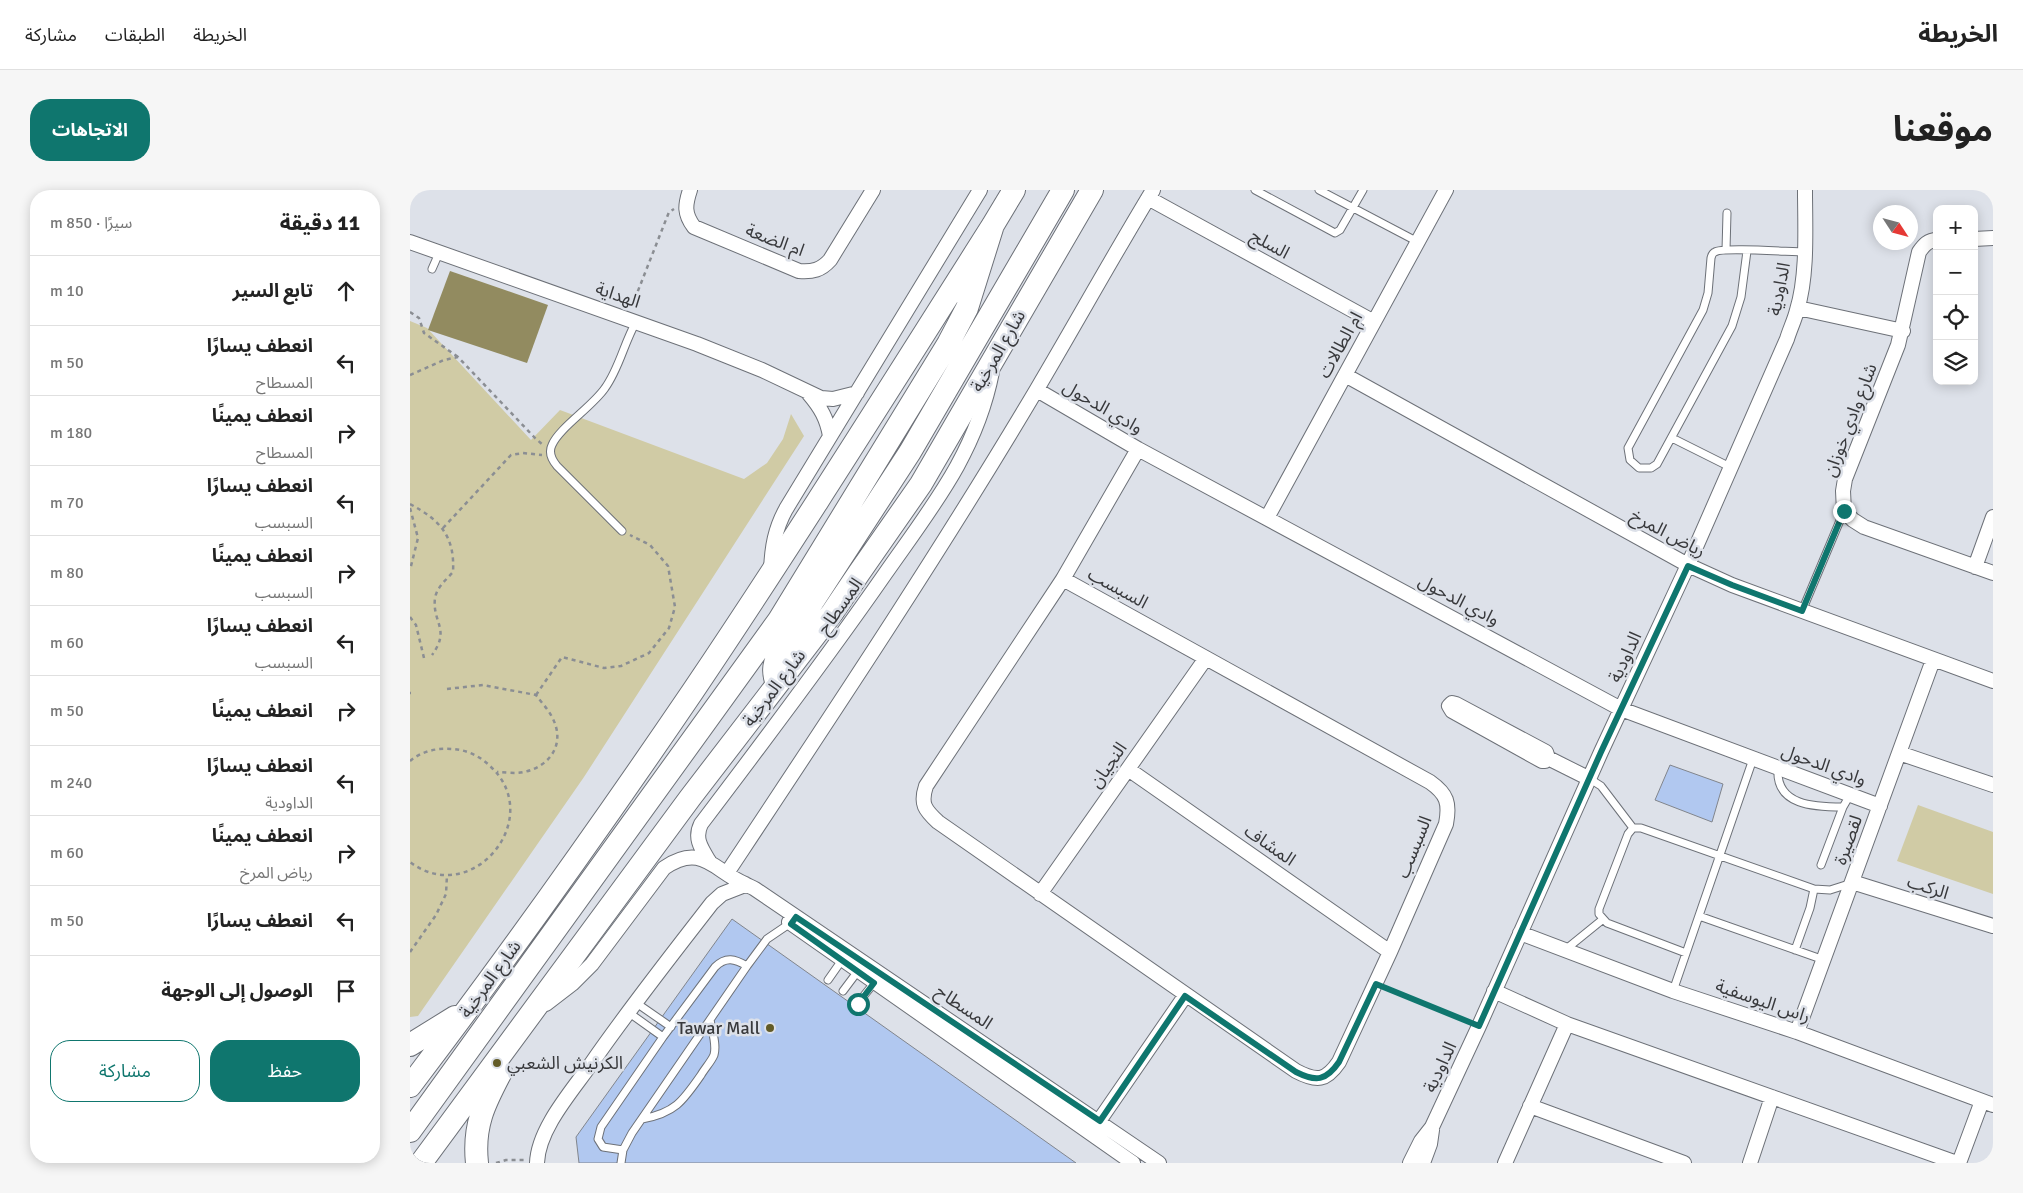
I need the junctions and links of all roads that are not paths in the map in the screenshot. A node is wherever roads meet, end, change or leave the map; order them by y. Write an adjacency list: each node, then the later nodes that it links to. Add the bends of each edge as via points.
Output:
1 (873, 190): 12 (street, ام الضعة, via 830,260 822,268 810,272 799,271 702,232 687,218)
2 (980, 190): 34 (street)
3 (1014, 190): 16 (highway, شارع المرخية)
4 (1063, 190): 53 (highway, via 910,452 778,655 774,665)
5 (1109, 190): 13 (highway, via 1096,201)
6 (1255, 190): 14 (lane, via 1335,233)
7 (1318, 190): 14 (lane)
8 (1362, 190): 14 (lane)
9 (1446, 190): 21 (street, ام الطالات)
10 (1805, 190): 24 (street, الداودية)
11 (1150, 194): 29 (street, السلج); 33 (street)
12 (688, 196)
13 (1089, 197): 31 (highway, شارع المرخية)
14 (1353, 208): 21 (lane)
15 (1727, 213): 22 (lane)
16 (993, 225): 46 (highway, شارع المرخية); 109 (highway, via 967,308 948,344 779,620)
17 (1993, 238): 18 (street)
18 (1978, 239)
19 (1933, 240): 30 (street, شارع وادي خوزان, via 1923,245 1919,252)
20 (410, 242): 25 (street, الهداية)
21 (1418, 242): 29 (street, ام الطالات)
22 (1726, 250): 23 (lane); 37 (lane, via 1712,256 1706,301 1628,448 1630,460 1639,468 1651,468 1657,464)
23 (1747, 251): 24 (lane); 37 (lane, via 1736,317)
24 (1805, 252): 27 (street, الداودية)
25 (439, 253): 26 (lane); 28 (street, الهداية)
26 (432, 269)
27 (1798, 308): 30 (street); 39 (street, الداودية)
28 (632, 320): 35 (street, الهداية, via 762,370); 43 (lane, via 605,389 559,435 552,444 551,453 557,466)
29 (1374, 322): 32 (street, ام الطالات)
30 (1903, 331): 40 (street, شارع وادي خوزان, via 1845,479)
31 (996, 356): 53 (highway, شارع المرخية, via 921,484 832,612); 66 (street, المسطاح, via 979,423 947,485 823,663 701,824 697,837)
32 (1345, 375): 42 (street, ام الطالات); 44 (street, رياض المرخ)
33 (1036, 390): 38 (street, وادي الدحول); 68 (street, via 854,683)
34 (857, 393): 35 (street, الهداية, via 833,399); 36 (street)
35 (809, 394): 36 (street, الهداية, via 823,412)
36 (830, 436): 46 (street, via 778,524 772,548)
37 (1672, 438): 39 (lane)
38 (1138, 448): 42 (street, وادي الدحول); 48 (street, السبسب)
39 (1730, 467): 44 (street, الداودية)
40 (1844, 511): 45 (street, via 1864,527); 49 (lane)
41 (1993, 517): 45 (street)
42 (1267, 518): 54 (street, وادي الدحول)
43 (622, 531)
44 (1688, 566): 49 (street, رياض المرخ); 54 (street, الداودية)
45 (1975, 567): 47 (street)
46 (771, 573): 93 (highway, شارع المرخية, via 693,692)
47 (1993, 574)
48 (1063, 579): 50 (street, السبسب); 72 (street, السبسب, via 931,778 922,797 924,806 938,822)
49 (1802, 611): 51 (street, رياض المرخ)
50 (1206, 658): 59 (street, النجيان); 80 (street, السبسب, via 1440,790 1447,800 1446,824)
51 (1933, 660): 52 (street, رياض المرخ); 56 (street, لقصيرة)
52 (1993, 681)
53 (777, 684): 95 (highway, شارع المرخية)
54 (1621, 709): 57 (street, وادي الدحول); 60 (street, الداودية)
55 (1502, 733): 60 (street, via 1547,753 1548,758)
56 (1899, 753): 61 (street); 63 (street, لقصيرة)
57 (1753, 758): 58 (street, وادي الدحول); 65 (lane)
58 (1778, 768): 62 (street, وادي الدحول); 62 (lane, via 1777,780 1785,794 1807,805 1816,807)
59 (1128, 769): 72 (street, النجيان); 80 (street, المشاف)
60 (1590, 779): 64 (lane, via 1601,786); 77 (street, الداودية)
61 (1993, 786)
62 (1847, 801): 63 (street, وادي الدحول); 67 (lane)
63 (1880, 806): 69 (street, لقصيرة)
64 (1633, 828): 65 (lane); 75 (lane, via 1599,909)
65 (1720, 856): 71 (lane); 73 (lane)
66 (709, 861): 68 (street, المسطاح); 95 (street, المسطاح, via 686,858 664,868 592,964 572,984)
67 (1821, 865)
68 (726, 873): 70 (street, المسطاح)
69 (1852, 882): 71 (lane, via 1830,890); 76 (street, الركب); 83 (street, لقصيرة)
70 (745, 884): 74 (street, المسطاح, via 752,894); 94 (street, via 722,894 712,903)
71 (1814, 889): 79 (lane)
72 (1040, 894): 91 (street, السبسب)
73 (1699, 916): 79 (lane); 81 (lane)
74 (794, 920): 82 (street, المسطاح); 84 (lane, via 771,936); 107 (street, المسطاح)
75 (1602, 920): 78 (lane); 81 (lane)
76 (1993, 926)
77 (1520, 934): 78 (street, راس اليوسفية); 89 (street, الداودية)
78 (1565, 950): 90 (street, راس اليوسفية)
79 (1795, 950): 83 (lane)
80 (1390, 952): 91 (street, السبسب, via 1339,1062 1329,1074 1316,1079 1296,1072)
81 (1686, 953): 90 (lane)
82 (842, 960): 85 (street, المسطاح); 86 (lane)
83 (1825, 960): 99 (street, لقصيرة)
84 (747, 966): 96 (lane); 98 (lane, via 733,959 720,962)
85 (858, 971): 87 (street, المسطاح); 88 (lane)
86 (828, 980)
87 (874, 983): 92 (lane); 115 (street, المسطاح)
88 (843, 991)
89 (1494, 991): 97 (street); 108 (street, الداودية)
90 (1674, 991): 99 (street, راس اليوسفية)
91 (1185, 996): 107 (street)
92 (858, 1004)
93 (472, 1005): 101 (highway); 102 (highway, شارع المرخية)
94 (631, 1006): 98 (lane); 100 (lane); 111 (street, via 556,1113 546,1131)
95 (530, 1014): 112 (highway, شارع المرخية); 113 (highway, via 482,1108 475,1146)
96 (710, 1020): 106 (lane); 106 (lane, via 714,1054 695,1084 679,1105 658,1116)
97 (1567, 1024): 103 (street); 105 (street)
98 (671, 1027): 100 (lane)
99 (1797, 1032): 104 (street, راس اليوسفية)
100 (663, 1036): 110 (lane, via 599,1131 598,1139 603,1147)
101 (410, 1045)
102 (410, 1086)
103 (1772, 1097): 121 (street); 122 (street)
104 (1987, 1103): 122 (street)
105 (1530, 1106): 119 (street); 120 (street)
106 (642, 1119): 110 (lane)
107 (1100, 1121): 116 (street, المسطاح)
108 (1432, 1127): 117 (street, الداودية); 118 (street, الداودية)
109 (410, 1131)
110 (623, 1150): 114 (lane)
111 (537, 1161)
112 (421, 1163)
113 (477, 1163)
114 (621, 1163)
115 (1132, 1163)
116 (1160, 1163)
117 (1410, 1163)
118 (1423, 1163)
119 (1505, 1163)
120 (1684, 1163)
121 (1750, 1163)
122 (1958, 1163)

